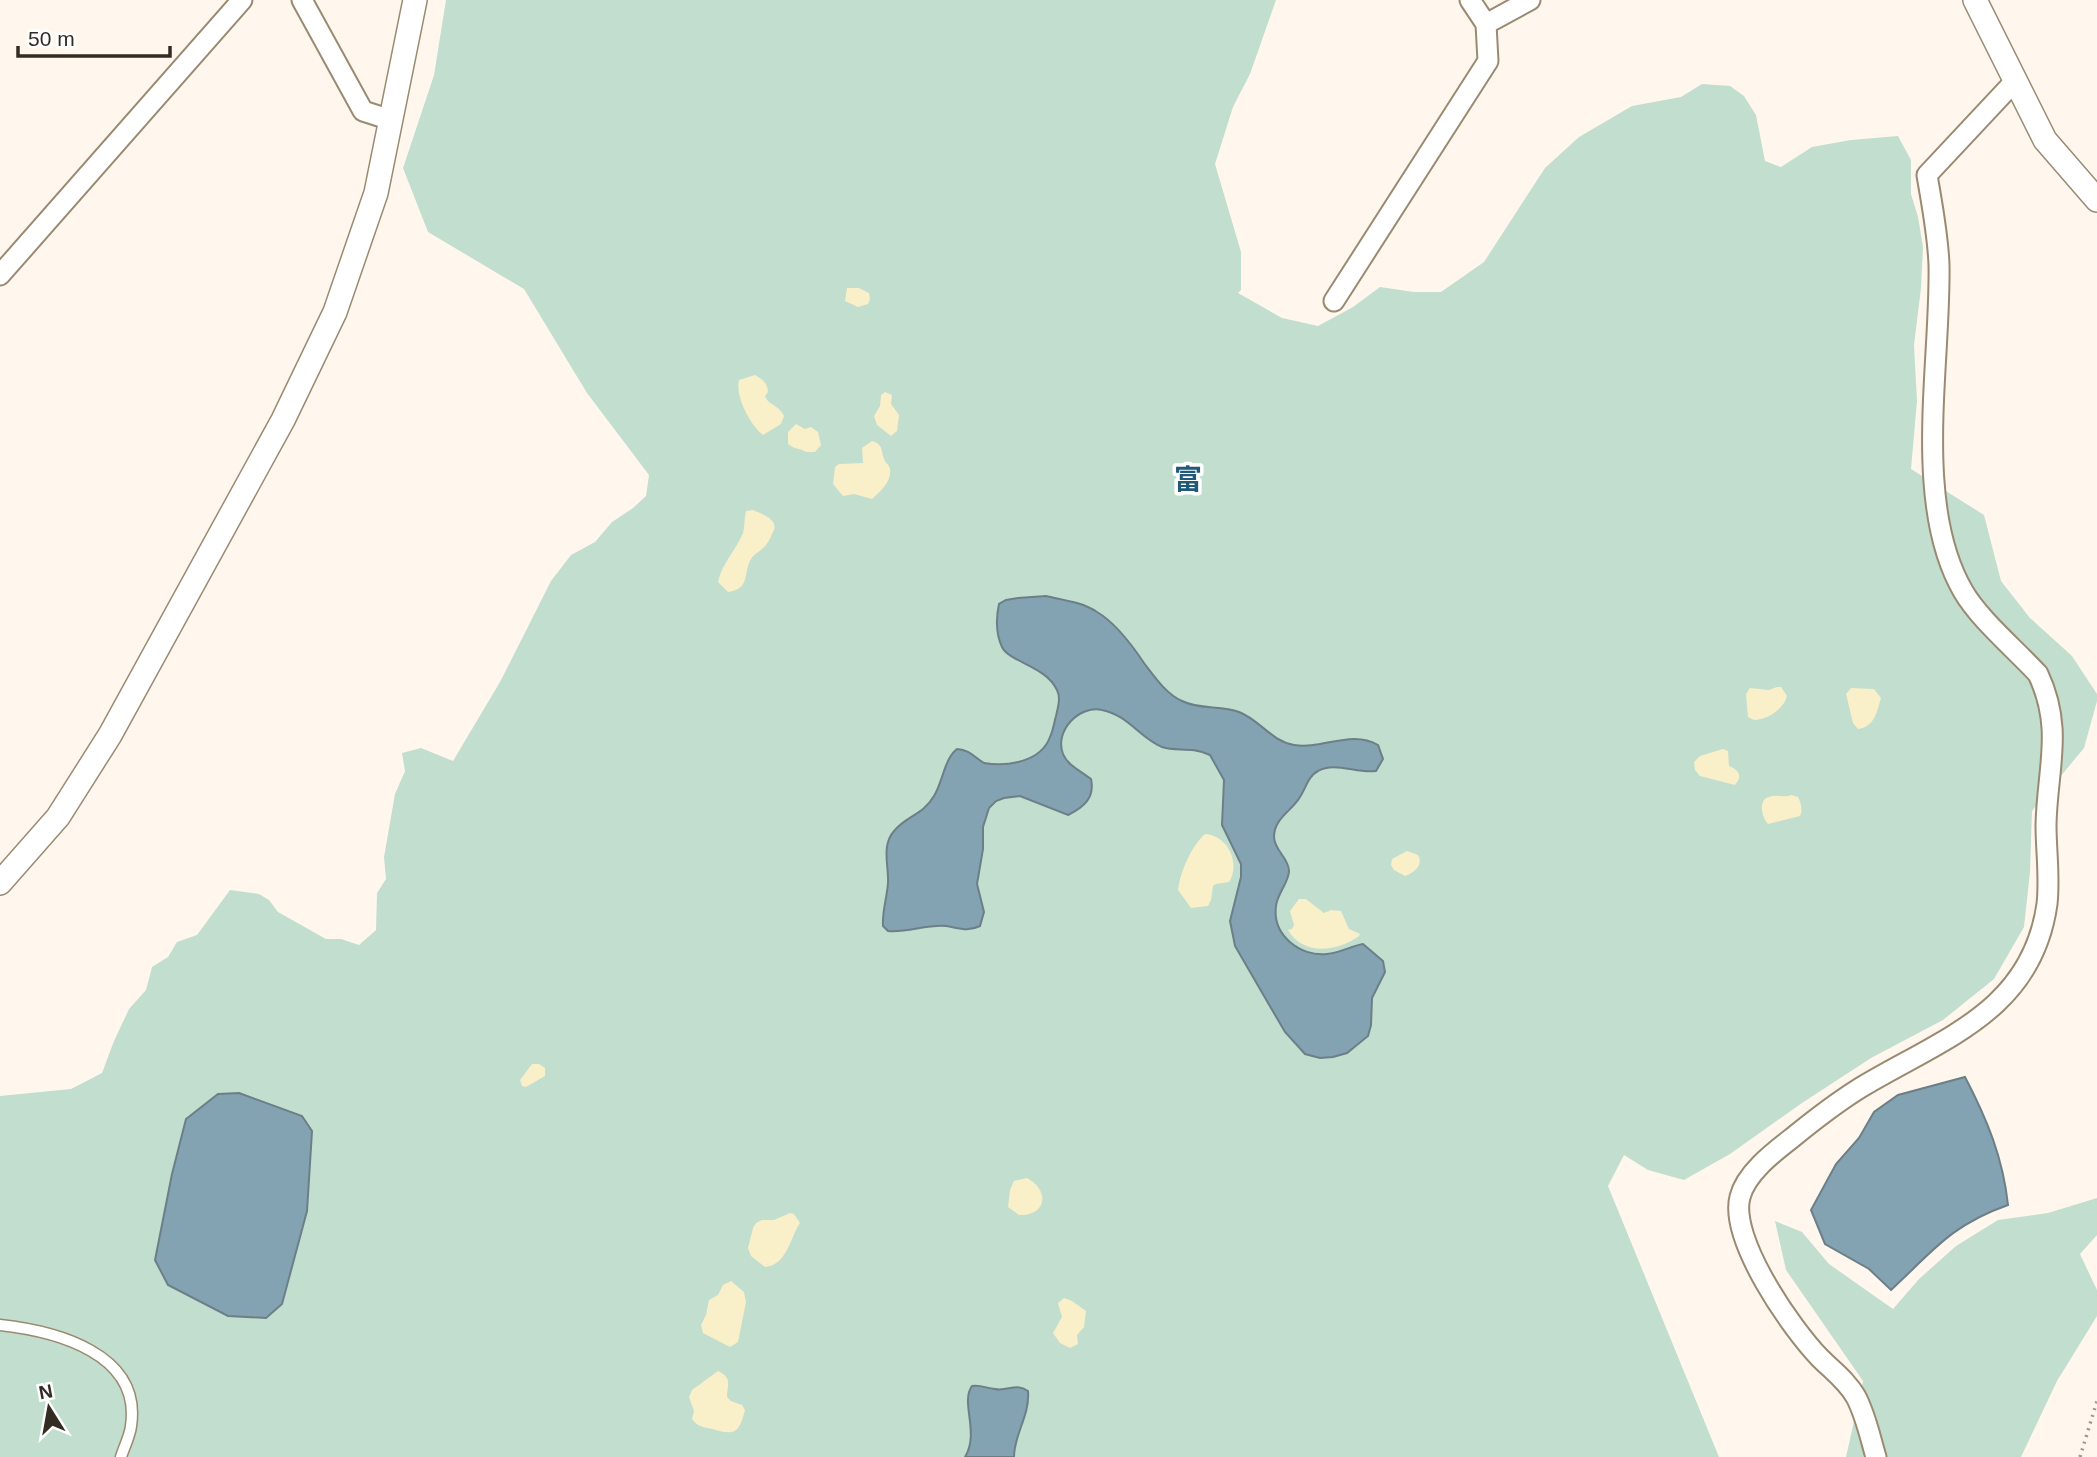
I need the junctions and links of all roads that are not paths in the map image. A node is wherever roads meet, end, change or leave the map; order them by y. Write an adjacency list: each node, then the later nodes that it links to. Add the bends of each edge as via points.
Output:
1 (242, 0): 11 (street)
2 (302, 0): 9 (street, via 363,111)
3 (415, 0): 9 (street)
4 (1471, 0): 7 (street)
5 (1530, 0): 7 (street)
6 (1975, 0): 8 (street)
7 (1486, 24): 12 (street, via 1488,61)
8 (2015, 81): 10 (street, via 2045,140); 16 (street, via 1927,175 1939,265 1933,437 1938,516 1963,593 2038,674 2045,690 2054,748 2046,824 2047,905 2024,970 2002,1000 1918,1058 1816,1118 1773,1153 1740,1196 1741,1221 1752,1258 1772,1295 1855,1396)
9 (391, 120): 13 (street, via 376,193 335,312 283,420 110,735 58,817)
10 (2097, 200)
11 (0, 275)
12 (1334, 301)
13 (0, 883)
14 (0, 1325): 15 (lane, via 67,1340 97,1353 114,1368 132,1408)
15 (121, 1457)
16 (1876, 1457)

